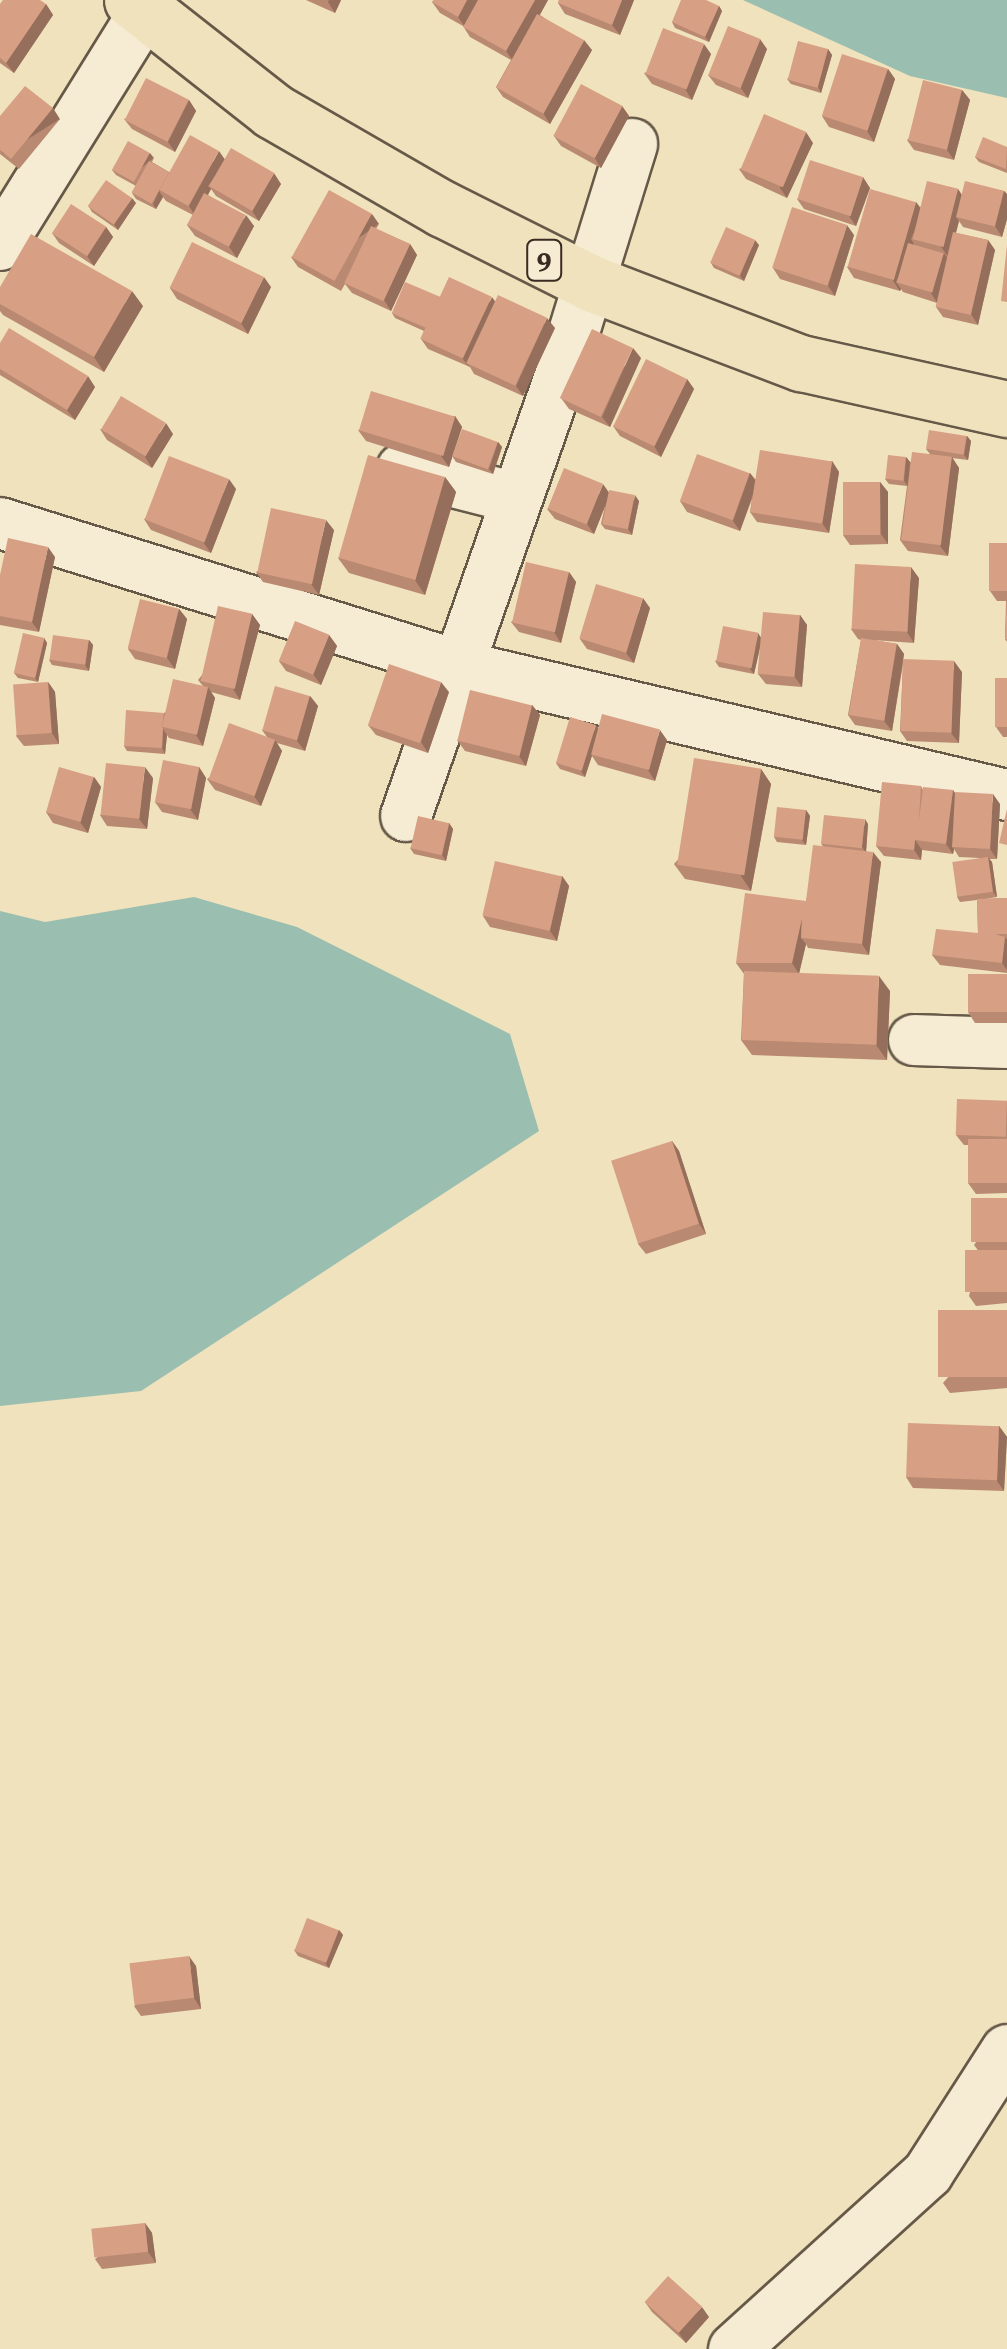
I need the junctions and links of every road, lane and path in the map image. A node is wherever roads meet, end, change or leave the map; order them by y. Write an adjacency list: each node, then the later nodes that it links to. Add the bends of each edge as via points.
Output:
1 (139, 6): 3 (street); 4 (highway, 9, via 273,110 443,209)
2 (632, 144): 4 (street)
3 (6, 222)
4 (591, 283): 5 (highway, 9, via 801,363); 7 (street)
5 (1007, 409)
6 (402, 468): 7 (street)
7 (516, 498): 9 (street)
8 (0, 523): 9 (street)
9 (459, 666): 10 (street); 11 (street)
10 (1007, 794)
11 (406, 816)
12 (914, 1040): 13 (street)
13 (1007, 1042)
14 (1007, 2050): 15 (street, via 928,2173)
15 (734, 2349)

